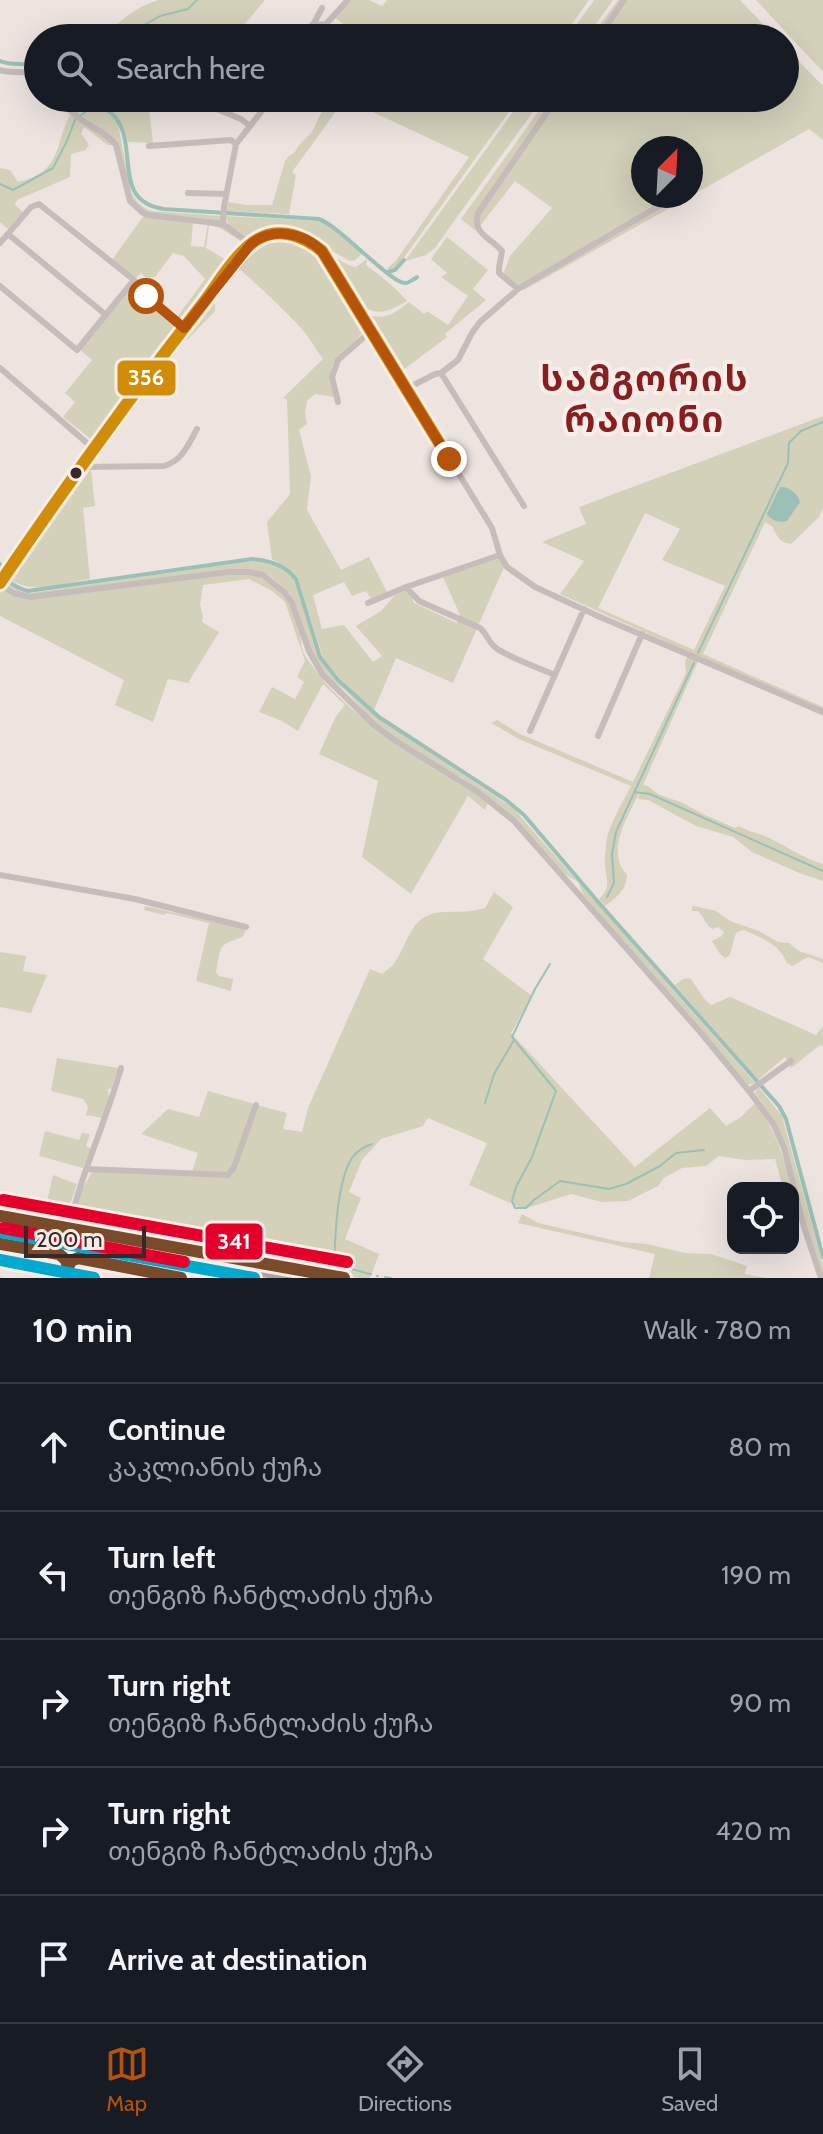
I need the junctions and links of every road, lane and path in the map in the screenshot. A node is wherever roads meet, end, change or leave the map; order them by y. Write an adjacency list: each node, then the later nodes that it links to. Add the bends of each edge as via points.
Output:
1 (348, 0): 5 (street)
2 (624, 0): 6 (street)
3 (322, 8): 4 (street)
4 (313, 24)
5 (326, 24)
6 (608, 24)
7 (0, 70): 8 (street)
8 (24, 71)
9 (73, 112): 19 (street, via 116,145 130,201 148,215)
10 (224, 112): 13 (street)
11 (261, 112): 13 (street)
12 (547, 112): 25 (street, via 476,219 480,232 502,251 499,273)
13 (250, 126): 14 (street)
14 (236, 144): 15 (street, via 231,140); 17 (street)
15 (149, 146)
16 (188, 193): 17 (street)
17 (226, 194): 19 (street)
18 (656, 208): 25 (street)
19 (223, 220): 22 (street)
20 (8, 234): 21 (street); 23 (street, via 36,204 42,205); 26 (street)
21 (0, 243)
22 (251, 244): 27 (street); 28 (street, via 284,233 312,242)
23 (134, 280): 26 (street); 27 (street)
24 (0, 286): 26 (street, via 77,350)
25 (518, 289): 30 (street, via 480,322 458,360)
26 (106, 315)
27 (184, 328): 34 (street)
28 (371, 331): 31 (street); 32 (street, via 338,360 332,377)
29 (0, 368): 34 (street)
30 (441, 373): 31 (street); 36 (street)
31 (406, 389): 37 (street, via 492,528)
32 (338, 402)
33 (197, 429): 35 (street, via 173,464)
34 (94, 449): 35 (street)
35 (82, 467): 38 (street)
36 (524, 506)
37 (500, 555): 39 (street); 41 (street, via 519,577)
38 (1, 583): 51 (street, via 30,597 229,572 269,578 292,603 322,674 374,725 514,821)
39 (406, 587): 40 (street); 43 (street, via 419,601 480,628 497,649)
40 (368, 603)
41 (584, 609): 42 (street); 43 (street)
42 (642, 634): 44 (street); 46 (street)
43 (555, 675): 45 (street)
44 (823, 712)
45 (530, 731)
46 (598, 736)
47 (0, 875): 48 (street, via 136,899)
48 (246, 927)
49 (791, 1061): 51 (street)
50 (121, 1068): 53 (street)
51 (751, 1090): 68 (street, via 779,1135)
52 (256, 1105): 53 (street, via 228,1175)
53 (87, 1169): 56 (street)
54 (0, 1216): 56 (street)
55 (0, 1224): 66 (highway)
56 (69, 1228): 67 (street)
57 (0, 1235): 58 (highway)
58 (35, 1241): 59 (highway); 65 (highway)
59 (0, 1243): 60 (street)
60 (59, 1254): 61 (street); 62 (street)
61 (78, 1258): 62 (street); 64 (street)
62 (68, 1267): 63 (street)
63 (67, 1278)
64 (181, 1278)
65 (238, 1278)
66 (296, 1278)
67 (344, 1278)
68 (821, 1278)

